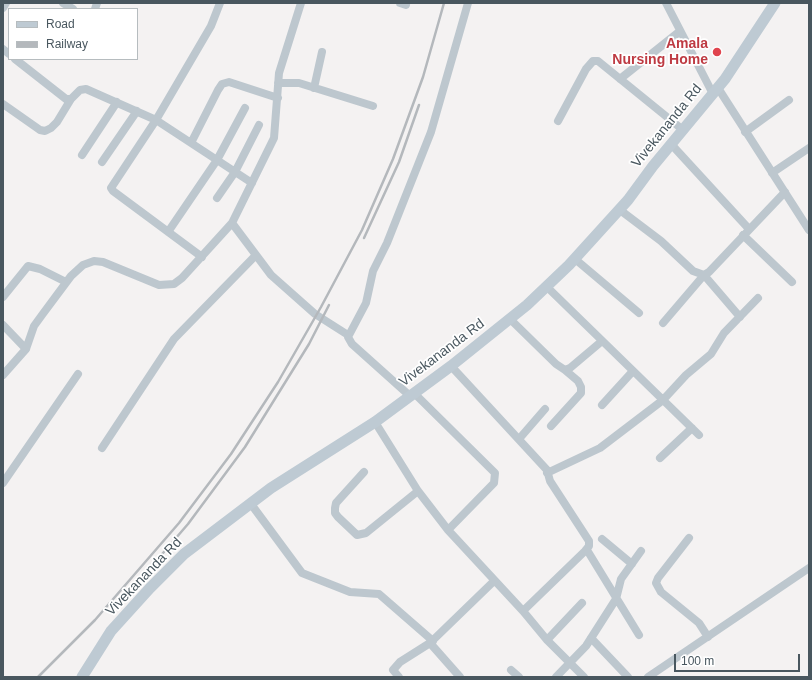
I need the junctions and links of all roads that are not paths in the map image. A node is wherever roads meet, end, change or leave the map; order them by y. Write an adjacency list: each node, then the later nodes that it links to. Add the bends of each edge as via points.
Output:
1 (6, 3): 7 (street)
2 (220, 3): 23 (street, via 211,26)
3 (301, 3): 12 (street, via 281,62)
4 (468, 3): 58 (street, via 431,132 387,243 373,271 366,303)
5 (666, 3): 8 (street)
6 (775, 3): 14 (street, Vivekananda Rd)
7 (3, 8)
8 (680, 32): 11 (street); 14 (street)
9 (322, 52): 13 (street)
10 (16, 60): 16 (street, via 62,97)
11 (620, 79): 24 (street, via 598,61 593,61 586,69); 26 (street)
12 (278, 83): 13 (street, via 293,82); 15 (street)
13 (314, 88): 20 (street)
14 (715, 91): 26 (street, Vivekananda Rd); 27 (street)
15 (278, 98): 28 (street, via 229,82 222,84); 36 (street, via 274,138)
16 (71, 99): 18 (street, via 80,90 86,89); 19 (street, via 57,122 45,131)
17 (788, 100): 27 (street)
18 (117, 102): 22 (street); 31 (street)
19 (3, 104)
20 (372, 106)
21 (245, 108): 32 (street)
22 (137, 111): 23 (street); 33 (street)
23 (156, 120): 28 (street); 42 (street, via 111,188)
24 (558, 121)
25 (259, 125): 34 (street)
26 (683, 130): 29 (street, Vivekananda Rd)
27 (745, 132): 35 (street)
28 (191, 143): 32 (street)
29 (671, 144): 39 (street, Vivekananda Rd); 43 (street)
30 (809, 148): 35 (street)
31 (82, 155)
32 (217, 160): 34 (street); 42 (street)
33 (102, 162)
34 (235, 172): 36 (street); 38 (street)
35 (772, 173): 37 (street)
36 (252, 183): 40 (street)
37 (785, 192): 41 (street); 43 (street)
38 (217, 198)
39 (620, 210): 46 (street, Vivekananda Rd); 47 (street, via 666,245 694,271)
40 (232, 223): 44 (street); 45 (street)
41 (809, 230)
42 (168, 232): 45 (street)
43 (746, 232): 47 (street); 49 (street)
44 (256, 255): 58 (street, via 271,275 315,314); 75 (street, via 174,339)
45 (202, 256): 48 (street, via 182,278 167,286 94,261 83,265)
46 (576, 258): 50 (street, Vivekananda Rd); 53 (street)
47 (704, 275): 54 (street); 56 (street)
48 (66, 282): 51 (street, via 28,266); 60 (street, via 34,326)
49 (792, 282)
50 (546, 286): 55 (street, Vivekananda Rd); 59 (street)
51 (3, 297)
52 (758, 298): 54 (street)
53 (639, 313)
54 (740, 317): 67 (street, via 724,333 711,354 686,375)
55 (510, 320): 61 (street, Vivekananda Rd); 62 (street)
56 (663, 323)
57 (3, 325): 60 (street)
58 (348, 335): 66 (street, via 352,344)
59 (602, 341): 62 (street); 63 (street)
60 (26, 349): 65 (street)
61 (451, 366): 66 (street, Vivekananda Rd); 74 (street)
62 (565, 370): 71 (street, via 578,381 581,393)
63 (633, 371): 67 (street); 68 (street)
64 (78, 374): 79 (street)
65 (3, 376)
66 (412, 395): 70 (street, Vivekananda Rd); 82 (street, via 495,473 494,483)
67 (663, 400): 72 (street); 78 (street, via 600,448)
68 (602, 405)
69 (545, 409): 74 (street)
70 (375, 422): 80 (street); 81 (street, Vivekananda Rd)
71 (551, 426)
72 (692, 428): 73 (street); 76 (street)
73 (699, 435)
74 (519, 439): 78 (street)
75 (102, 448)
76 (660, 458)
77 (364, 472): 80 (street, via 336,503 335,508 338,517 357,535 366,532)
78 (548, 473): 85 (street, via 550,482 589,541)
79 (3, 483)
80 (418, 491): 82 (street)
81 (250, 504): 97 (street, via 302,573 350,592 379,594); 100 (street, Vivekananda Rd, via 189,550 155,583 111,631)
82 (448, 530): 89 (street)
83 (689, 538): 94 (street, via 656,583 661,592 699,623)
84 (602, 539): 87 (street)
85 (587, 550): 90 (street); 92 (street)
86 (641, 551): 87 (street)
87 (632, 564): 90 (street, via 620,579)
88 (809, 568): 94 (street)
89 (494, 581): 92 (street); 97 (street)
90 (616, 598): 93 (street); 95 (street)
91 (582, 603): 96 (street)
92 (523, 610): 96 (street)
93 (639, 635)
94 (708, 637): 107 (street)
95 (591, 638): 98 (street, via 582,652); 106 (street)
96 (547, 640): 98 (street)
97 (432, 642): 101 (street, via 400,662 393,670); 102 (street)
98 (570, 663): 104 (street); 105 (street)
99 (511, 670): 103 (street)
100 (82, 677)
101 (399, 677)
102 (460, 677)
103 (519, 677)
104 (556, 677)
105 (584, 677)
106 (628, 677)
107 (648, 677)

